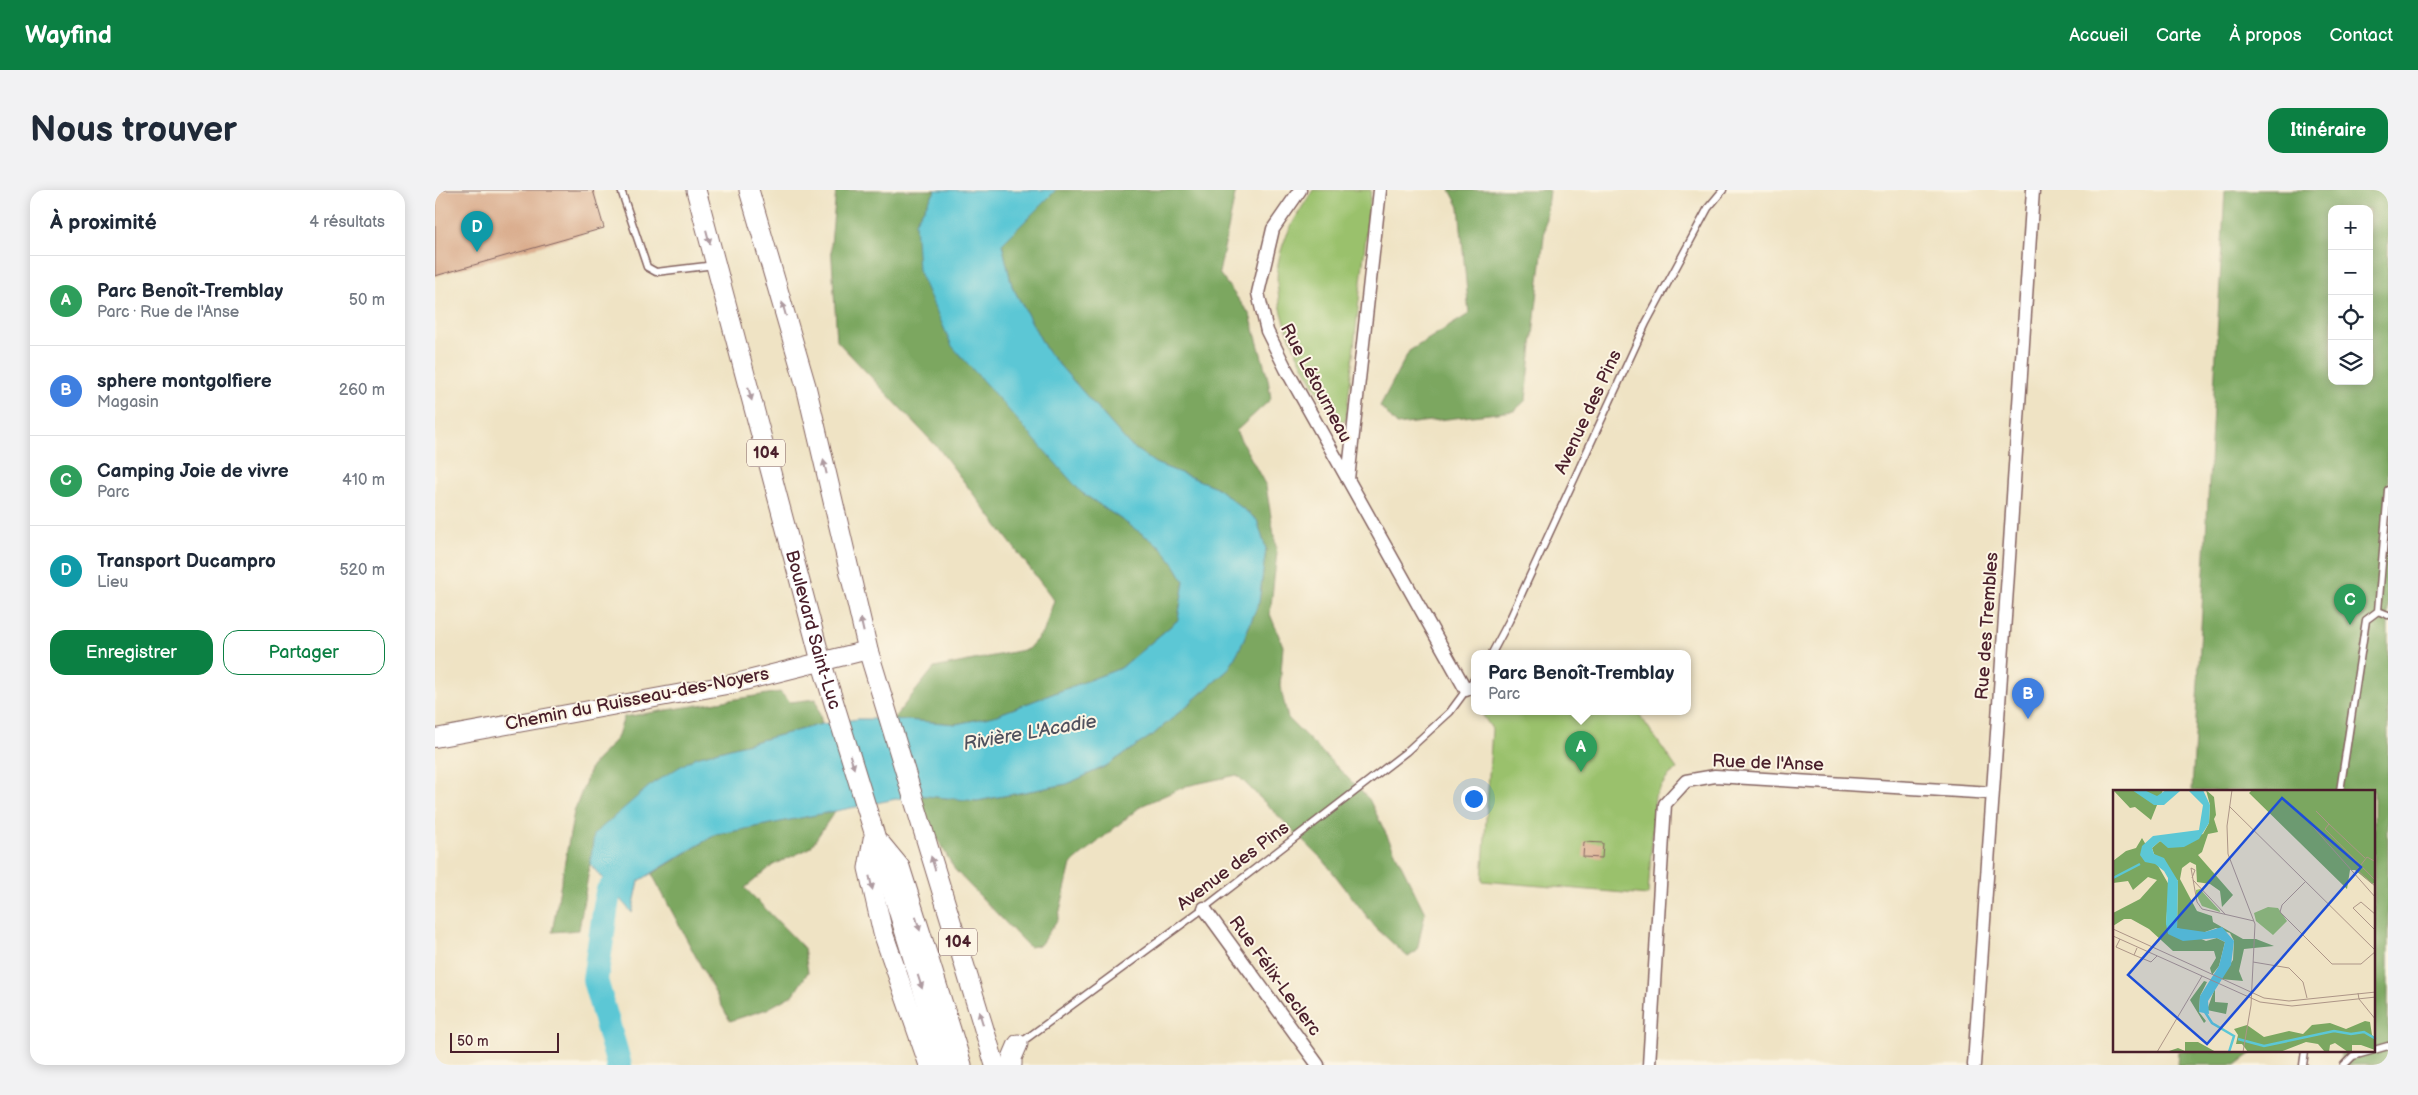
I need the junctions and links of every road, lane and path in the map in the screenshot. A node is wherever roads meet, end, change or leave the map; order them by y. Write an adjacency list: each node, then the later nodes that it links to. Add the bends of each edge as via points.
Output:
1 (621, 190): 8 (lane, via 647,267 656,272)
2 (696, 190): 8 (main road, Boulevard Saint-Luc / 104, one-way to 8)
3 (749, 190): 13 (main road, 104, one-way to 3, via 806,386)
4 (1301, 190): 9 (street, Rue Létourneau, via 1273,229 1258,293 1267,331 1286,370)
5 (1380, 190): 9 (street, Rue Létourneau)
6 (1723, 190): 14 (lane, Avenue des Pins, via 1708,208 1646,323)
7 (2033, 190): 20 (street, Rue des Trembles, via 2017,462)
8 (716, 265): 15 (main road, Boulevard Saint-Luc / 104, one-way to 15)
9 (1349, 479): 17 (street, Rue Létourneau)
10 (2388, 490): 11 (lane)
11 (2378, 612): 12 (lane); 19 (lane, via 2366,620)
12 (2388, 615)
13 (868, 650): 15 (street, Chemin du Ruisseau-des-Noyers); 31 (main road, 104, one-way to 13)
14 (1494, 650)
15 (821, 661): 18 (street, Chemin du Ruisseau-des-Noyers, via 732,684); 21 (main road, Boulevard Saint-Luc / 104, one-way to 21)
16 (1471, 683): 17 (lane, Avenue des Pins)
17 (1466, 690): 22 (lane, Avenue des Pins, via 1451,712 1406,752)
18 (435, 738)
19 (2340, 790)
20 (1991, 793): 34 (street, Rue de l'Anse, via 1715,776 1686,781 1665,804); 35 (street, Rue des Trembles)
21 (873, 835): 28 (main road, one-way to 28, via 868,868 883,933); 29 (main road, Boulevard Saint-Luc / 104, one-way to 29); 30 (main road, one-way to 30, via 900,867)
22 (1204, 908): 23 (lane, Avenue des Pins); 33 (street, Rue Félix-Leclerc)
23 (1018, 1044): 31 (lane, Avenue des Pins); 32 (main road)
24 (2388, 1046): 25 (lane)
25 (2375, 1050)
26 (2305, 1052): 36 (lane)
27 (2369, 1052): 37 (lane, via 2353,1056)
28 (929, 1065)
29 (946, 1065)
30 (962, 1065)
31 (995, 1065)
32 (1012, 1065)
33 (1318, 1065)
34 (1649, 1065)
35 (1974, 1065)
36 (2303, 1065)
37 (2344, 1065)

